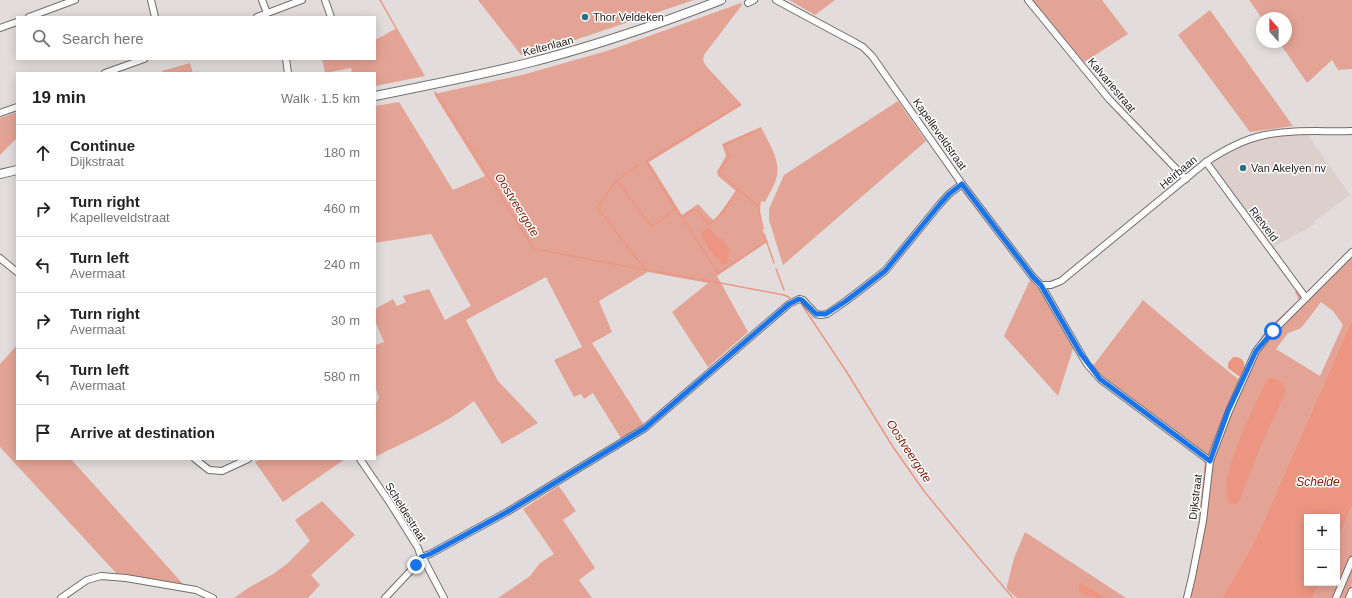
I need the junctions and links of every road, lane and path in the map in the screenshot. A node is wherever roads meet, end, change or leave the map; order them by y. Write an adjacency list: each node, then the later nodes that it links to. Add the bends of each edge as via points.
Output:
1 (75, 0): 12 (street)
2 (151, 0): 13 (street)
3 (262, 0): 11 (street)
4 (302, 0): 11 (street)
5 (325, 0): 14 (street)
6 (721, 0): 21 (main road, Keltenlaan, via 631,33 584,47 482,74)
7 (754, 0): 10 (street)
8 (776, 0): 29 (street, Kapelleveldstraat, via 863,47 872,56)
9 (1028, 0): 28 (street, Kalvariestraat, via 1109,99)
10 (748, 3)
11 (270, 14)
12 (32, 16)
13 (154, 16)
14 (331, 16)
15 (16, 22): 16 (street)
16 (0, 28)
17 (141, 60): 19 (street)
18 (286, 60): 20 (street)
19 (108, 72)
20 (288, 72)
21 (376, 96)
22 (16, 108): 23 (street)
23 (0, 114)
24 (1352, 132): 25 (street, Heirbaan, via 1289,132 1264,135 1219,153)
25 (1206, 162): 28 (street, Heirbaan); 34 (street, Rietveld)
26 (16, 170): 27 (main road)
27 (0, 174)
28 (1186, 179): 33 (street, Heirbaan, via 1061,282)
29 (962, 184): 33 (street, Kapelleveldstraat); 39 (street, via 940,204 885,271 846,301 826,314 816,314 799,299 789,304 645,428 507,512)
30 (1352, 252): 34 (street, Dijkstraat)
31 (0, 258): 32 (street)
32 (16, 271)
33 (1041, 285): 38 (street, Kapelleveldstraat, via 1081,354 1100,379)
34 (1306, 298): 38 (street, Dijkstraat, via 1256,351 1228,411)
35 (196, 460): 36 (street, via 209,470 222,471)
36 (246, 460)
37 (361, 460): 39 (street, Scheldestraat, via 394,509)
38 (1210, 461): 46 (street, Dijkstraat, via 1203,521)
39 (421, 557): 44 (street); 45 (street, Scheldestraat)
40 (1352, 560): 47 (street)
41 (1352, 591): 48 (street)
42 (61, 598): 43 (street, via 87,580 101,576 196,590)
43 (213, 598)
44 (385, 598)
45 (444, 598)
46 (1187, 598)
47 (1336, 598)
48 (1349, 598)

